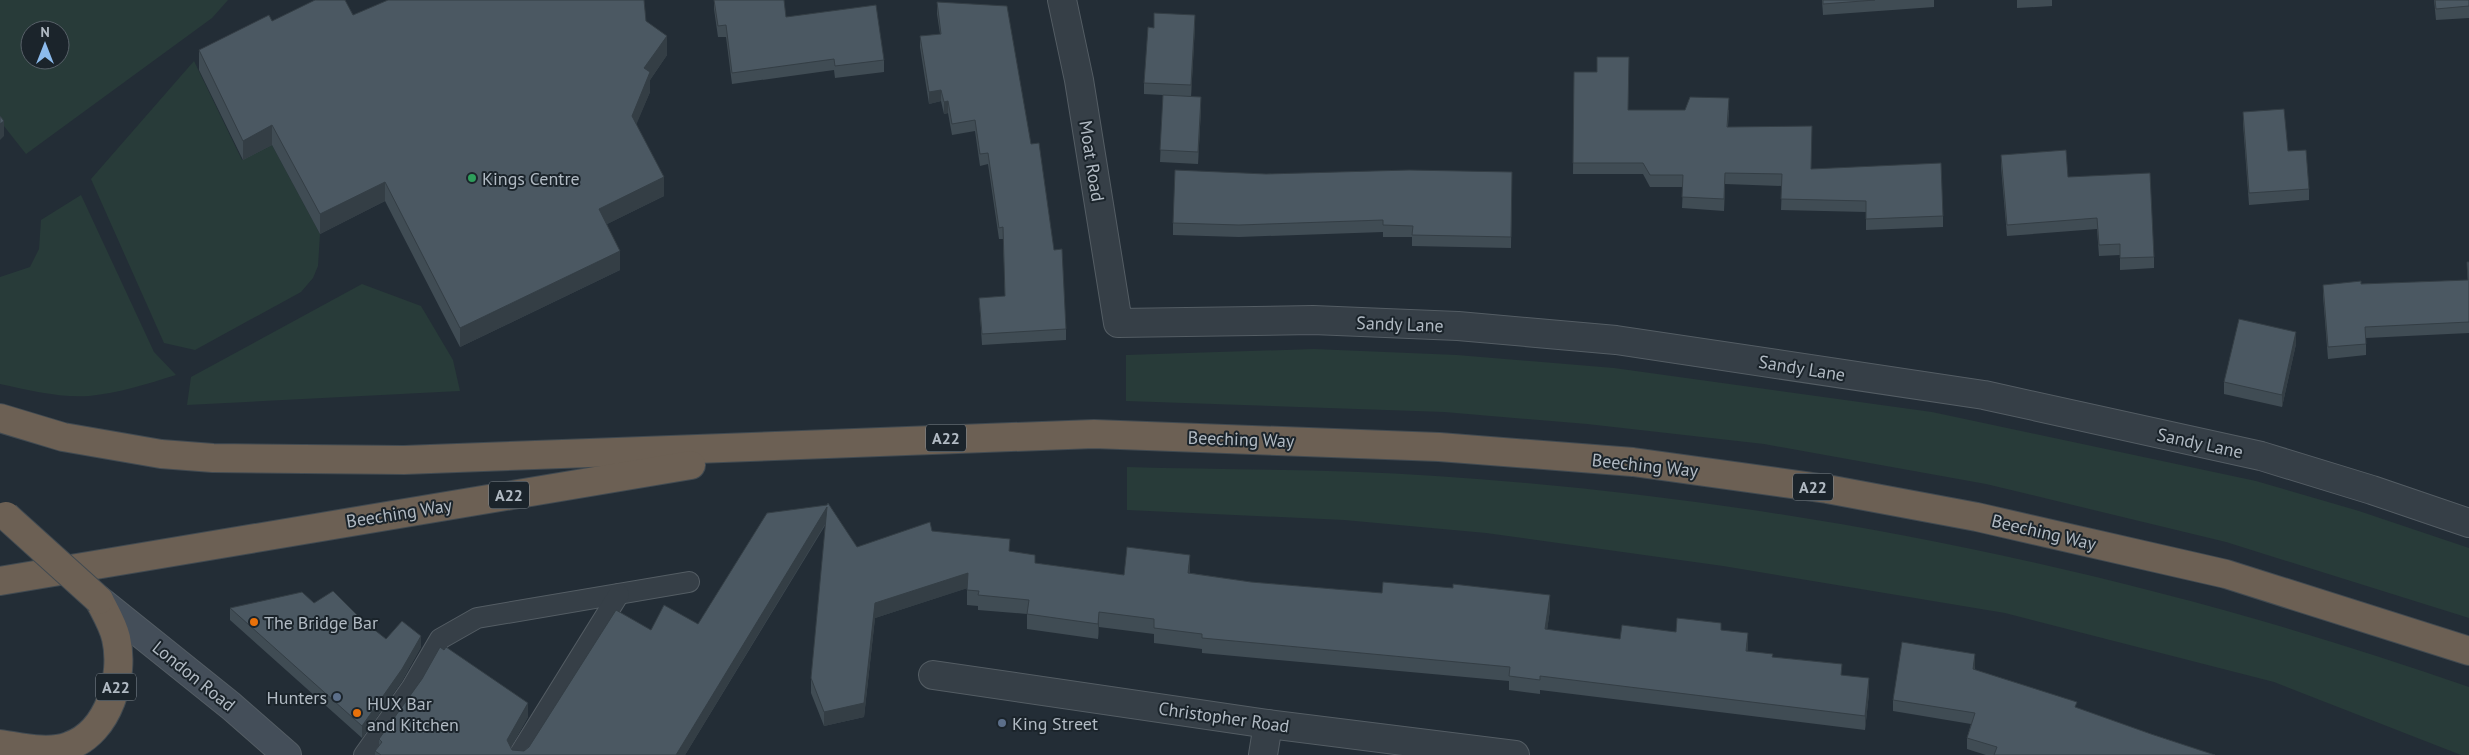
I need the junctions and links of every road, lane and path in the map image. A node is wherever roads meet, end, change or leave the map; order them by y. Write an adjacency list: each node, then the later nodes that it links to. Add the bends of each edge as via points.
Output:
1 (1062, 0): 2 (street, Moat Road, via 1079,80)
2 (1118, 323): 6 (street, Sandy Lane, via 1313,320 1458,326 1616,340 1984,395 2260,456)
3 (0, 418): 4 (highway, Beeching Way / A22, via 63,437 161,454 213,458 404,460)
4 (799, 447): 7 (highway, Beeching Way / A22); 11 (highway, Beeching Way / A22, via 950,438 1139,435 1439,447 1633,462 1827,488 1978,517 2226,574)
5 (3, 513): 10 (highway, London Road / A22, bridge)
6 (2469, 523)
7 (0, 581)
8 (689, 582): 9 (lane)
9 (619, 594): 18 (lane, via 477,618 440,639 412,687); 19 (lane)
10 (99, 600): 16 (highway, London Road / A22, via 116,636 119,651 114,693 98,723); 17 (street, London Road)
11 (2469, 652)
12 (933, 675): 13 (street, Christopher Road)
13 (1268, 724): 15 (street, Christopher Road); 20 (street)
14 (0, 744): 16 (highway, London Road / A22)
15 (1431, 750): 21 (street, Christopher Road)
16 (66, 752)
17 (287, 755)
18 (364, 755)
19 (519, 755)
20 (1263, 755)
21 (1515, 755)

